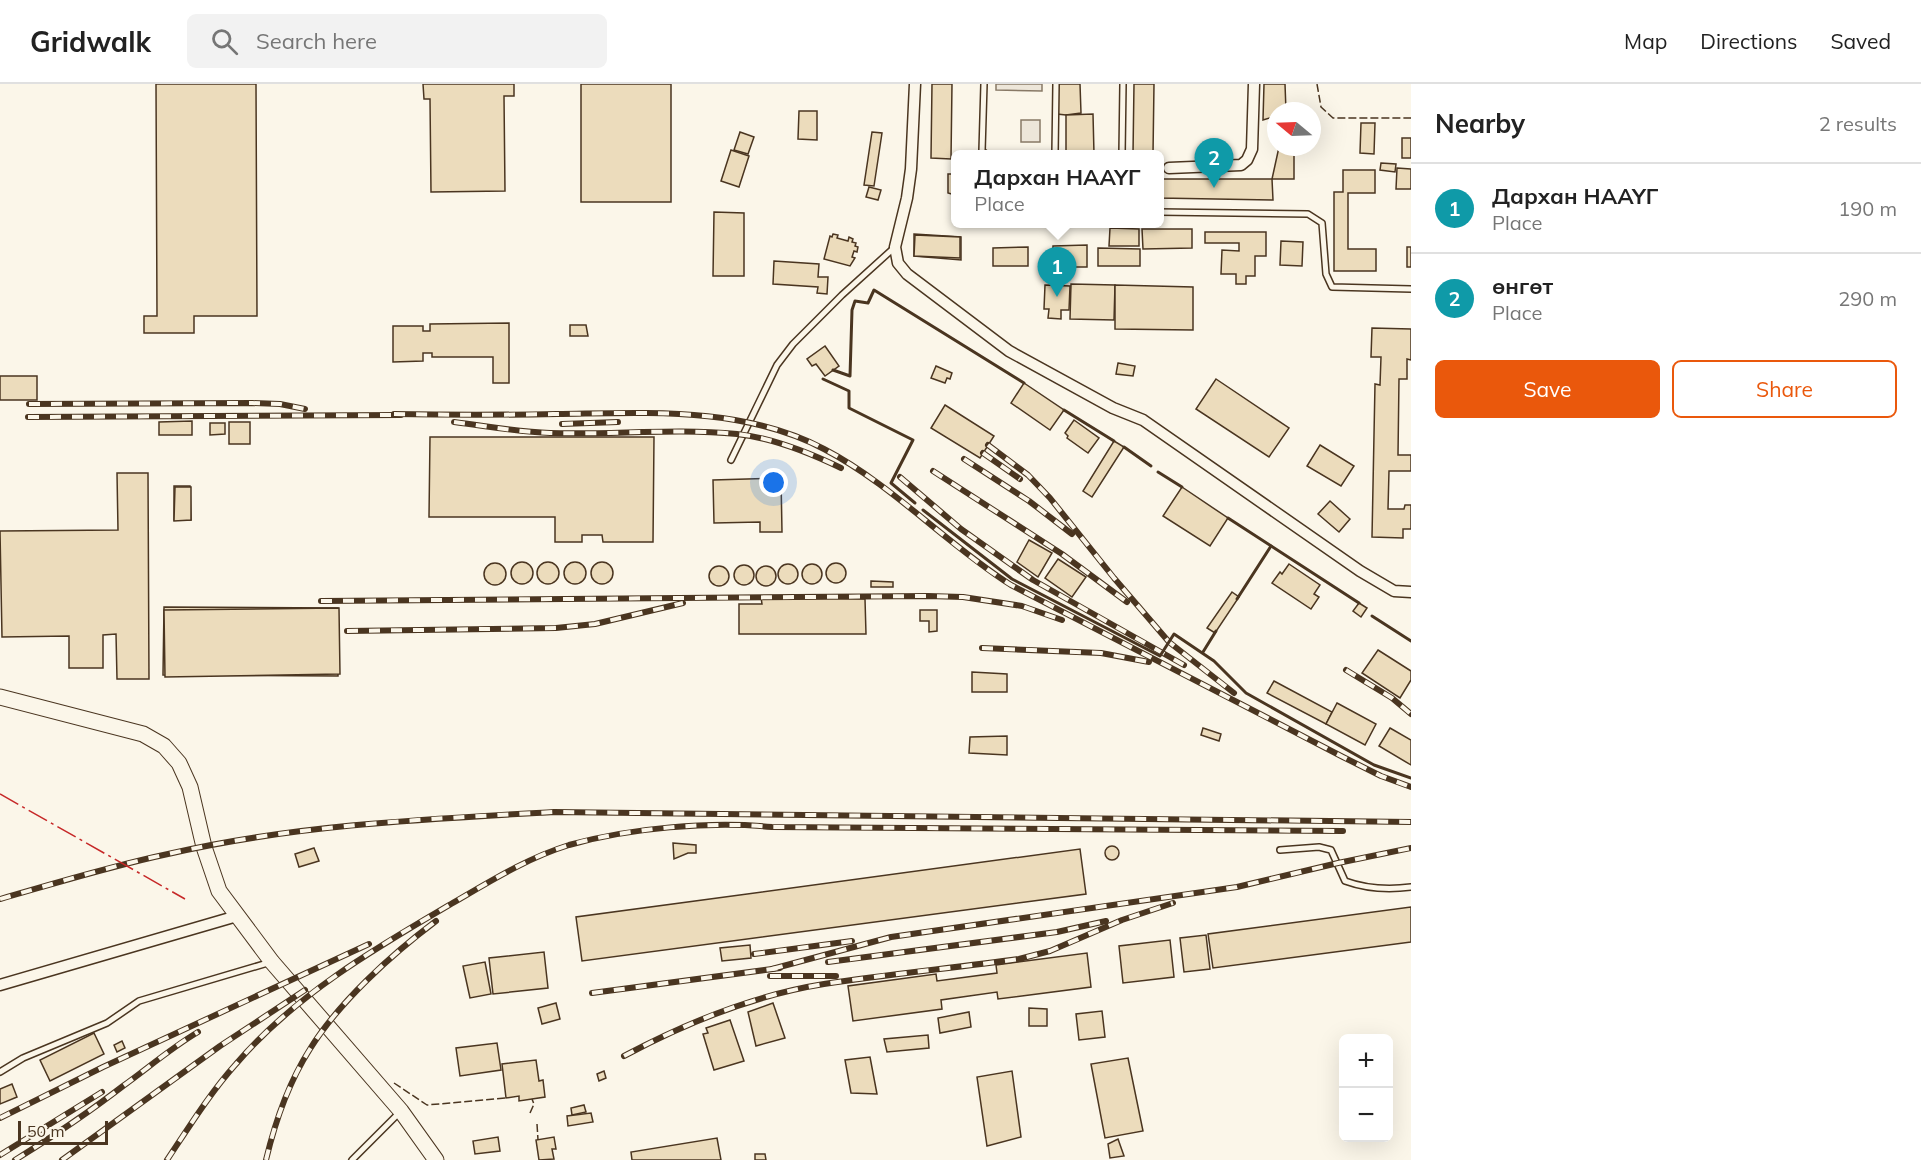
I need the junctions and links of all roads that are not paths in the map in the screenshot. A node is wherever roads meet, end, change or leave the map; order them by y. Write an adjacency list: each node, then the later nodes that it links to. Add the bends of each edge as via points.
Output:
1 (915, 84): 11 (street, via 911,169)
2 (984, 84): 6 (lane)
3 (1056, 84): 7 (lane)
4 (1123, 84): 8 (lane)
5 (1254, 84): 9 (street, via 1247,160 1241,165)
6 (982, 150)
7 (1055, 150)
8 (1122, 150)
9 (1169, 168)
10 (1164, 212): 12 (lane, via 1308,214 1322,223 1326,274 1332,287)
11 (895, 247): 13 (lane, via 834,303 777,364); 14 (street, via 898,263 907,274 1009,351 1113,408 1143,420 1360,571 1394,591)
12 (1411, 289)
13 (731, 460)
14 (1411, 592)
15 (0, 697): 18 (street, via 143,734 164,746 179,763 190,787 219,891)
16 (1280, 849): 17 (lane, via 1331,850 1345,881 1378,889)
17 (1411, 887)
18 (237, 916): 19 (street); 20 (street)
19 (272, 962): 21 (lane, via 139,1001 107,1023 23,1058); 22 (street)
20 (0, 985)
21 (0, 1072)
22 (401, 1111): 23 (lane); 24 (street)
23 (352, 1160)
24 (436, 1160)

